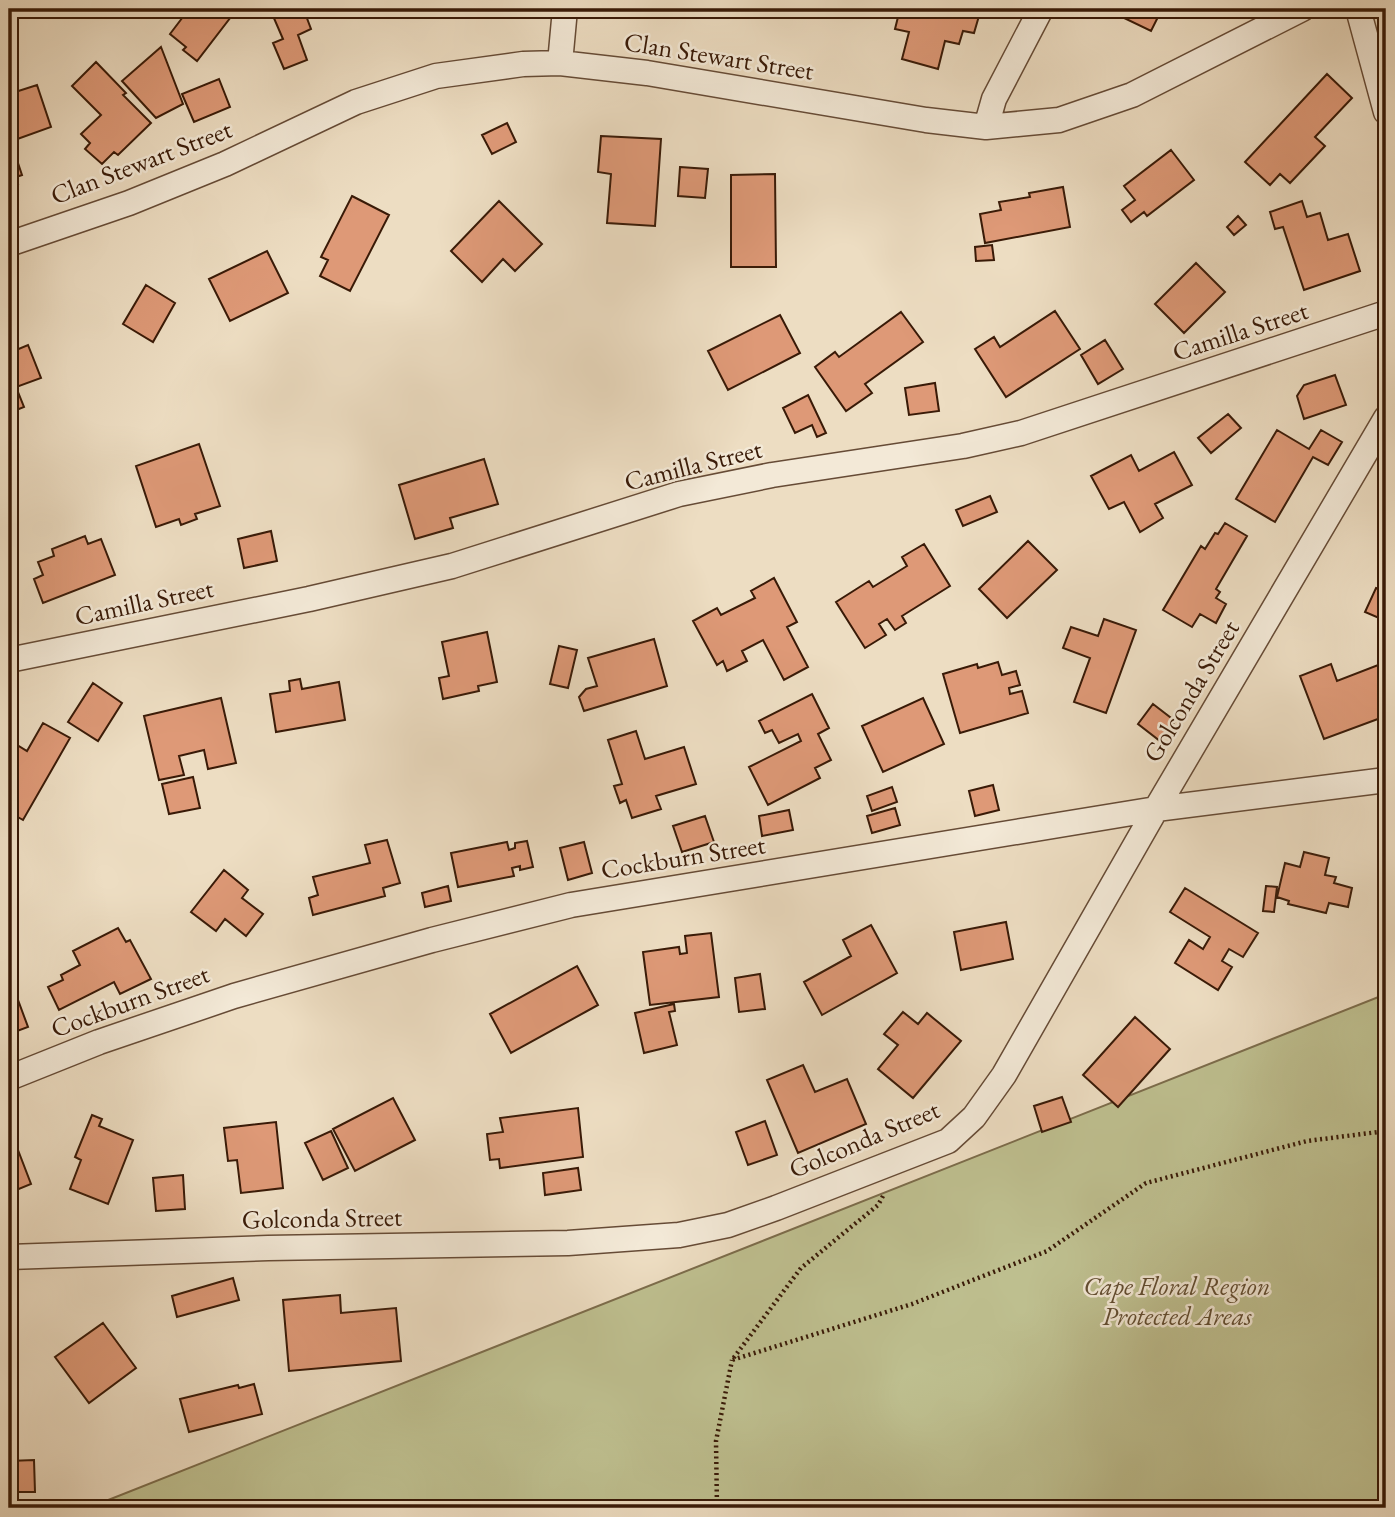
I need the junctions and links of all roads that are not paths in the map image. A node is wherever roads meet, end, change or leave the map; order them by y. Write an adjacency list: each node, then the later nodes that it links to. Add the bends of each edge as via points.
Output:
1 (565, 9): 5 (street)
2 (1041, 9): 7 (street, via 994,99)
3 (1301, 9): 7 (street, Clan Stewart Street, via 1132,95 1059,120)
4 (1358, 9): 6 (street)
5 (560, 63): 7 (street, Clan Stewart Street); 8 (street, Clan Stewart Street, via 436,76 356,102 129,204)
6 (1386, 112)
7 (986, 127)
8 (9, 244)
9 (1386, 313): 11 (street, Camilla Street, via 1021,433 679,494 452,566)
10 (1386, 418): 13 (street, Golconda Street)
11 (9, 660)
12 (1386, 780): 13 (street, Cockburn Street)
13 (1156, 809): 14 (street, Cockburn Street, via 571,905 234,996); 15 (street, Golconda Street, via 1004,1075 974,1117 948,1141 900,1160 752,1217 679,1235 568,1243)
14 (9, 1078)
15 (9, 1258)

